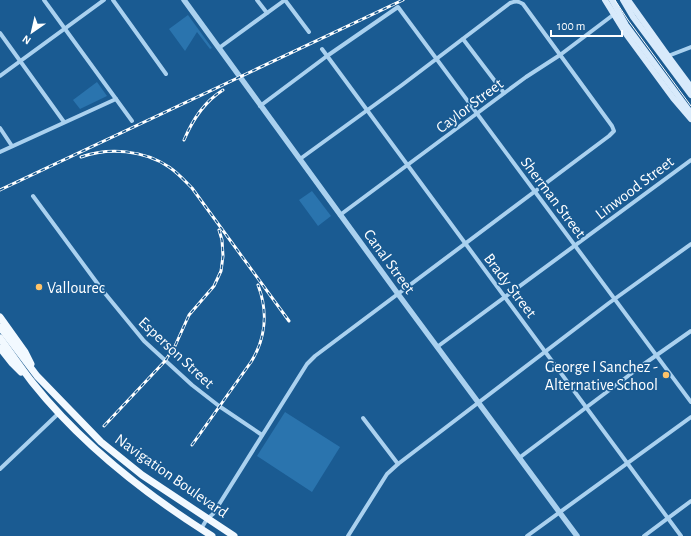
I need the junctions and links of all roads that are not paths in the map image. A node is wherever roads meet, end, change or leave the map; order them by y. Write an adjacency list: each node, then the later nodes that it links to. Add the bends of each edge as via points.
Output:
1 (44, 0): 13 (street)
2 (104, 0): 13 (street)
3 (113, 0): 25 (street)
4 (184, 0): 18 (street, Canal Street)
5 (257, 0): 11 (street)
6 (285, 0): 11 (street); 14 (street)
7 (605, 0): 12 (main road)
8 (612, 0): 33 (main road, via 626,25)
9 (623, 0): 29 (main road)
10 (631, 1): 22 (main road)
11 (267, 13): 18 (street)
12 (613, 15): 20 (street, Caylor Street); 35 (main road, via 667,91)
13 (64, 29): 24 (street); 30 (street)
14 (309, 32)
15 (0, 33): 24 (street)
16 (463, 39): 20 (street, via 510,3 519,1); 23 (street); 28 (street)
17 (691, 47): 22 (street)
18 (219, 48): 31 (street, Canal Street)
19 (322, 49): 21 (street, Brady Street)
20 (560, 55): 28 (street, Caylor Street); 44 (street, via 614,131)
21 (327, 56): 23 (street, Sherman Street, via 398,7); 31 (street); 32 (street, Brady Street)
22 (668, 56): 27 (main road)
23 (437, 58): 32 (street); 34 (street, Sherman Street)
24 (21, 61): 26 (street); 37 (street)
25 (166, 74)
26 (0, 76)
27 (691, 87)
28 (504, 93): 34 (street, Caylor Street)
29 (691, 95)
30 (116, 99): 36 (street); 37 (street)
31 (260, 106): 41 (street, Canal Street)
32 (367, 110): 41 (street); 43 (street, Brady Street)
33 (691, 113)
34 (478, 114): 43 (street, Caylor Street); 44 (street, Sherman Street)
35 (691, 119)
36 (132, 121)
37 (64, 122): 39 (street)
38 (0, 128): 39 (street)
39 (12, 146): 40 (street)
40 (0, 152)
41 (300, 159): 46 (street, Canal Street)
42 (691, 160): 49 (street, Linwood Street)
43 (408, 165): 46 (street, Caylor Street); 47 (street, Brady Street)
44 (535, 192): 47 (street); 49 (street, Sherman Street)
45 (33, 196): 70 (street, Esperson Street, via 103,291 144,341 192,385)
46 (340, 214): 50 (street, Canal Street)
47 (465, 244): 50 (street); 51 (street, Brady Street)
48 (691, 244): 52 (street)
49 (575, 246): 51 (street, Linwood Street); 52 (street, Sherman Street)
50 (398, 294): 57 (street, Canal Street); 70 (street, via 307,364)
51 (505, 297): 57 (street, Linwood Street); 59 (street, Brady Street)
52 (614, 299): 59 (street); 60 (street, Sherman Street)
53 (0, 317): 61 (main road, via 25,352)
54 (0, 327): 61 (main road, Navigation Boulevard)
55 (691, 331): 60 (street)
56 (0, 338): 62 (main road, Navigation Boulevard)
57 (437, 348): 64 (street, Canal Street)
58 (0, 349): 62 (main road)
59 (545, 351): 64 (street); 66 (street, Brady Street)
60 (657, 356): 63 (street, Sherman Street); 66 (street)
61 (38, 376): 65 (main road, Navigation Boulevard)
62 (31, 382): 67 (main road, Navigation Boulevard)
63 (691, 402)
64 (479, 403): 71 (street, Canal Street); 72 (street)
65 (64, 404): 67 (main road); 75 (main road, Navigation Boulevard, via 101,442)
66 (586, 408): 71 (street); 73 (street, Brady Street)
67 (59, 413): 74 (street); 77 (main road, Navigation Boulevard, via 101,455)
68 (691, 417): 73 (street)
69 (363, 418): 72 (street)
70 (262, 435): 80 (street, via 213,514)
71 (519, 458): 78 (street, Canal Street)
72 (398, 464): 84 (street, via 388,474)
73 (628, 464): 78 (street); 79 (street, Brady Street)
74 (0, 469)
75 (175, 498): 77 (main road); 80 (main road, Navigation Boulevard)
76 (691, 501): 79 (street)
77 (169, 508): 81 (main road, Navigation Boulevard)
78 (560, 513): 85 (street); 86 (street, Canal Street)
79 (668, 518): 87 (street); 88 (street, Brady Street)
80 (207, 519): 81 (street); 83 (main road, Navigation Boulevard)
81 (201, 529): 82 (main road, Navigation Boulevard)
82 (212, 536)
83 (234, 536)
84 (348, 536)
85 (527, 536)
86 (577, 536)
87 (644, 536)
88 (681, 536)

